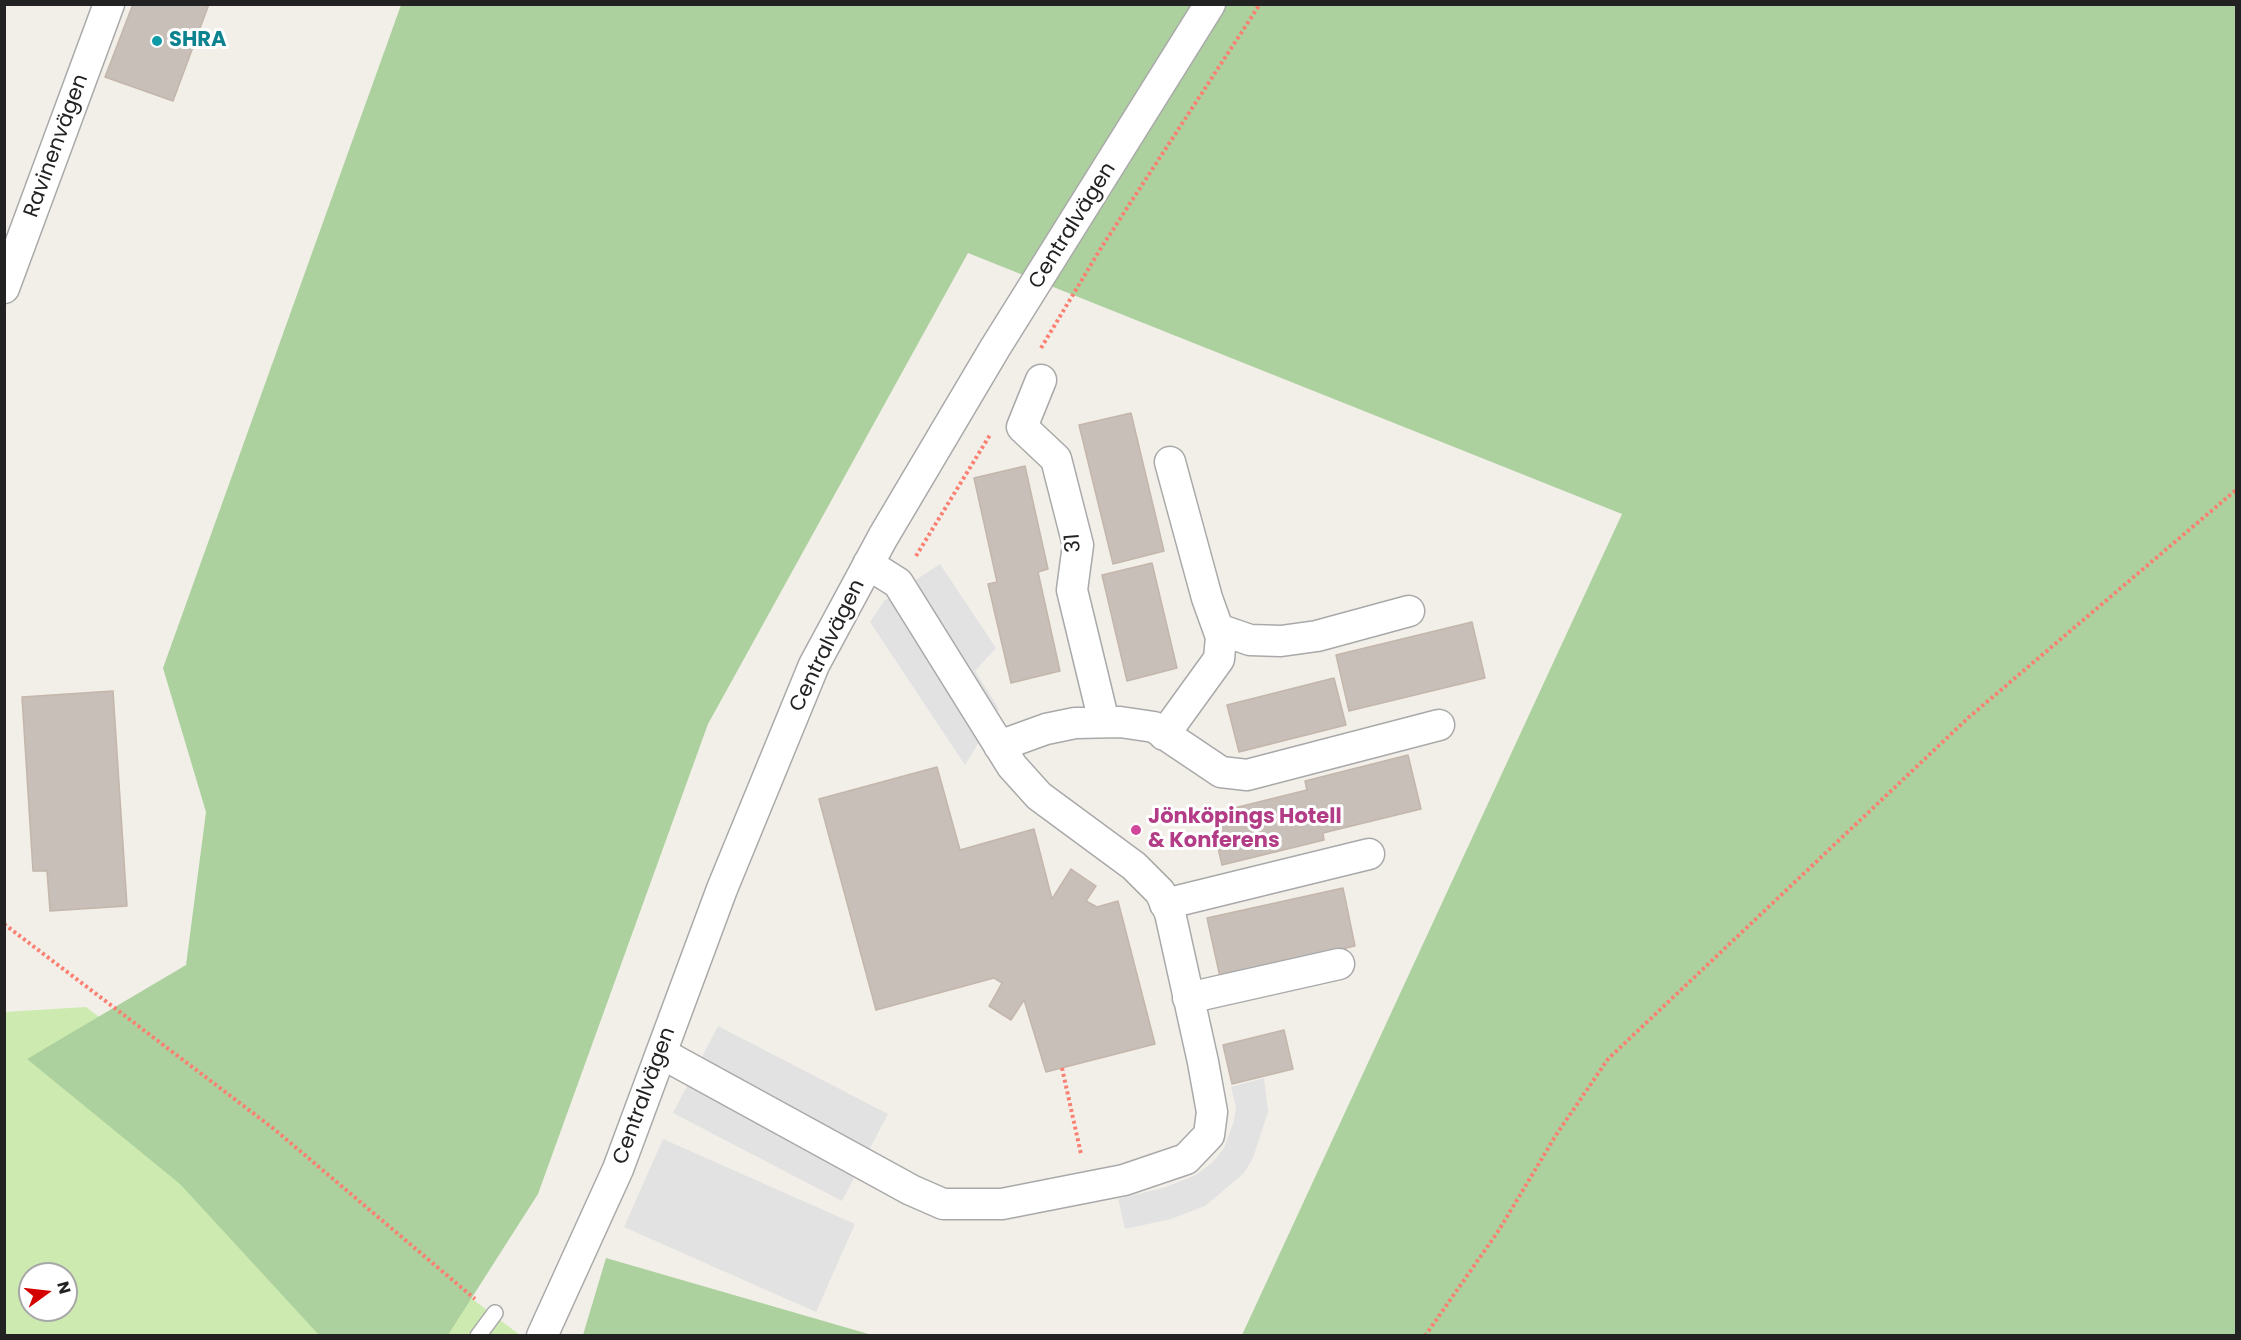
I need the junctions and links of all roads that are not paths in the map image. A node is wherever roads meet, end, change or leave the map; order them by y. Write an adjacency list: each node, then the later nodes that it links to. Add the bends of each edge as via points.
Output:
1 (110, 4): 3 (street, Ravinenvägen)
2 (1210, 4): 6 (street, Centralvägen, via 995,348)
3 (4, 288)
4 (1038, 369): 9 (street, 31, via 1022,427 1056,459 1078,545 1072,590)
5 (1170, 462): 8 (street)
6 (868, 564): 12 (street, via 898,583); 17 (street, Centralvägen, via 814,665 722,889)
7 (1409, 611): 8 (street, via 1317,636 1281,640 1250,640)
8 (1218, 629): 11 (street, via 1220,659)
9 (1104, 722): 11 (street, via 1154,727); 12 (street, via 1046,729)
10 (1439, 725): 11 (street, via 1247,775 1221,772)
11 (1164, 735)
12 (999, 746): 14 (street, via 1039,796 1134,866 1160,892)
13 (1369, 854): 14 (street)
14 (1165, 904): 16 (street)
15 (1339, 964): 16 (street)
16 (1188, 998): 17 (street, via 1212,1112 1209,1136 1186,1159 1124,1180 1002,1204 943,1204 911,1190)
17 (661, 1053): 20 (street, Centralvägen, via 618,1169)
18 (495, 1313): 19 (lane)
19 (478, 1335)
20 (542, 1335)

